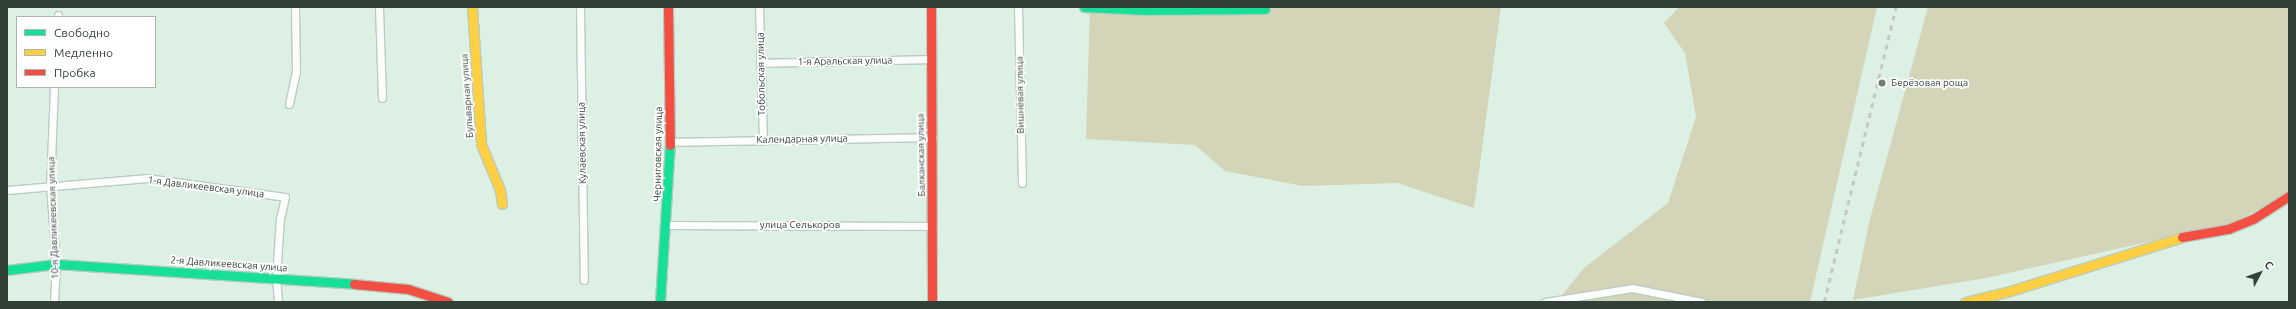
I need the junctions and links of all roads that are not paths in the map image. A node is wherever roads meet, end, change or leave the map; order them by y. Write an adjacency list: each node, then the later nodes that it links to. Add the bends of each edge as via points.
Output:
1 (295, 7): 15 (street, via 296,72)
2 (379, 7): 14 (street)
3 (472, 7): 23 (street, Бульварная улица, via 481,144 500,190)
4 (580, 7): 29 (street, Кулаевская улица)
5 (668, 7): 18 (street, Черниговская улица)
6 (759, 7): 12 (street, Тобольская улица)
7 (931, 7): 11 (street, Балканская улица)
8 (1018, 7): 19 (street, Вишнёвая улица)
9 (1084, 7): 10 (street)
10 (1265, 10)
11 (930, 59): 12 (street, 1-я Аральская улица); 16 (street, Балканская улица)
12 (760, 63): 17 (street, Тобольская улица)
13 (54, 88): 20 (street, 10-я Давликеевская улица)
14 (382, 98)
15 (289, 104)
16 (933, 137): 17 (street, Календарная улица); 25 (street, Балканская улица)
17 (763, 140): 18 (street, Календарная улица)
18 (670, 142): 24 (street, Черниговская улица)
19 (1022, 183)
20 (50, 185): 21 (street, 1-я Давликеевская улица); 26 (street, 10-я Давликеевская улица); 28 (street, 1-я Давликеевская улица, via 147,178 285,197 280,218)
21 (7, 190)
22 (2289, 196): 37 (street, via 2254,219 2228,229 2172,239 2010,291)
23 (502, 204)
24 (667, 225): 25 (street, улица Селькоров); 33 (street, Черниговская улица)
25 (933, 226): 34 (street, Балканская улица)
26 (56, 264): 27 (street, 2-я Давликеевская улица); 28 (street, 2-я Давликеевская улица); 30 (street, 10-я Давликеевская улица)
27 (7, 270)
28 (276, 278): 31 (street); 32 (street, 2-я Давликеевская улица, via 408,289)
29 (584, 280)
30 (54, 302)
31 (278, 302)
32 (448, 302)
33 (660, 302)
34 (932, 302)
35 (1545, 302): 36 (street, via 1632,288)
36 (1702, 302)
37 (1965, 302)

